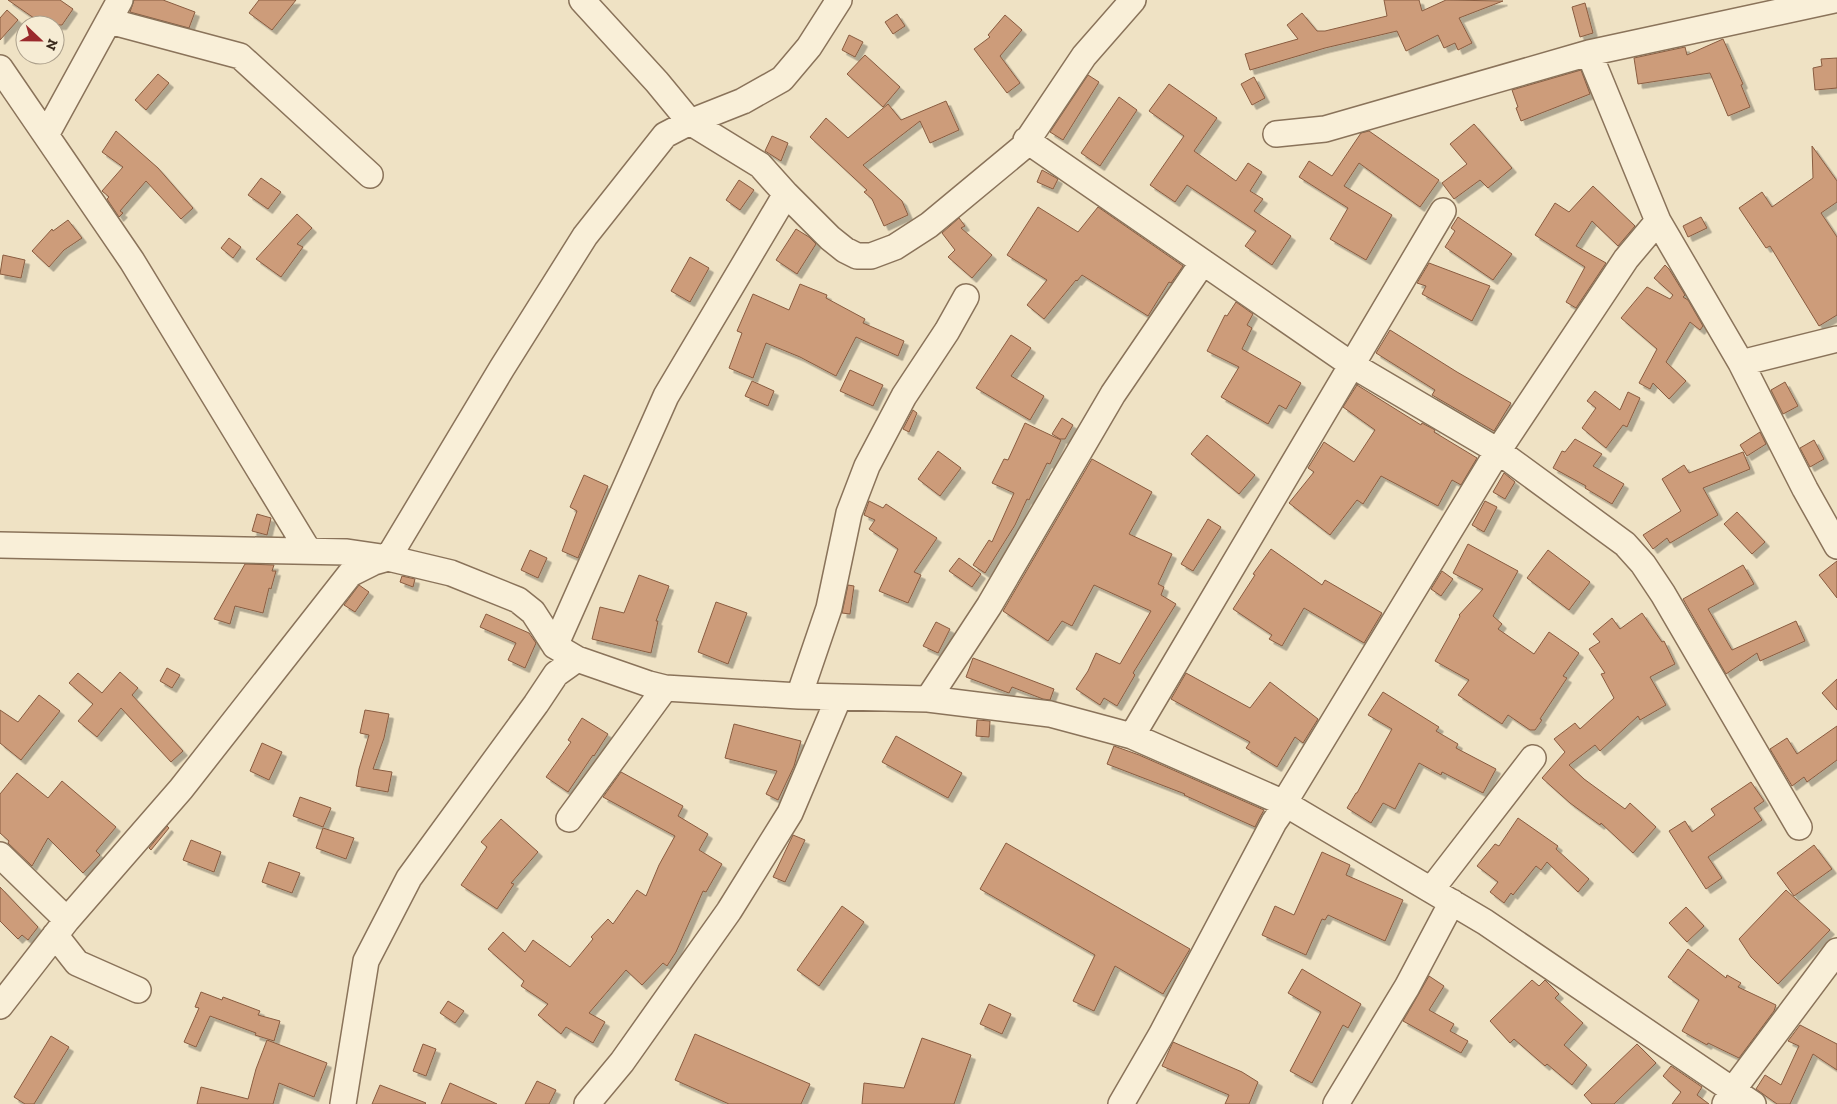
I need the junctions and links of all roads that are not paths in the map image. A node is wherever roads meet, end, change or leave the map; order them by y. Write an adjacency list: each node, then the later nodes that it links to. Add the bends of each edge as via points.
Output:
1 (582, 0): 8 (street)
2 (839, 0): 8 (street, via 809,47 782,79 743,101)
3 (1133, 0): 11 (street, via 1084,56)
4 (1834, 0): 6 (street)
5 (115, 10): 10 (street); 12 (street, via 240,56)
6 (1589, 53): 9 (street, via 1326,129); 15 (street)
7 (0, 68): 10 (street)
8 (690, 122): 13 (street, via 760,165); 25 (street, via 665,135 584,236)
9 (1276, 134)
10 (46, 135): 24 (street, via 132,261)
11 (1026, 140): 13 (street, via 930,225 895,247 870,256 857,256 845,250); 16 (street)
12 (370, 176)
13 (786, 194): 26 (street, via 666,396)
14 (1443, 211): 20 (street)
15 (1658, 220): 19 (street); 21 (street, via 1626,259)
16 (1204, 262): 20 (street); 31 (street, via 1113,394 989,606)
17 (966, 297): 29 (street, via 904,396 867,466 849,513 828,608)
18 (1837, 339): 19 (street)
19 (1741, 363): 23 (street)
20 (1352, 365): 21 (street); 32 (street)
21 (1498, 451): 34 (street); 36 (street, via 1624,544 1643,564)
22 (0, 545): 24 (street)
23 (1837, 546)
24 (308, 550): 25 (street)
25 (388, 558): 26 (street, via 450,573 518,600 533,612); 40 (street, via 350,574 181,789)
26 (554, 646): 27 (street)
27 (577, 659): 28 (street); 45 (street, via 556,674 409,878 366,961)
28 (665, 688): 29 (street); 35 (street)
29 (799, 696): 30 (street)
30 (839, 697): 31 (street); 46 (street, via 790,813 729,911 622,1062)
31 (928, 700): 32 (street, via 1050,714)
32 (1132, 736): 34 (street)
33 (1533, 758): 38 (street)
34 (1284, 803): 38 (street); 47 (street)
35 (569, 819)
36 (1799, 827)
37 (0, 855): 40 (street)
38 (1431, 890): 39 (street)
39 (1452, 902): 44 (street, via 1485,922); 48 (street, via 1408,987)
40 (61, 928): 42 (street, via 77,963); 43 (street)
41 (1837, 951): 44 (street)
42 (138, 990)
43 (0, 1006)
44 (1728, 1098): 49 (street)
45 (343, 1104)
46 (587, 1104)
47 (1121, 1104)
48 (1336, 1104)
49 (1753, 1104)

